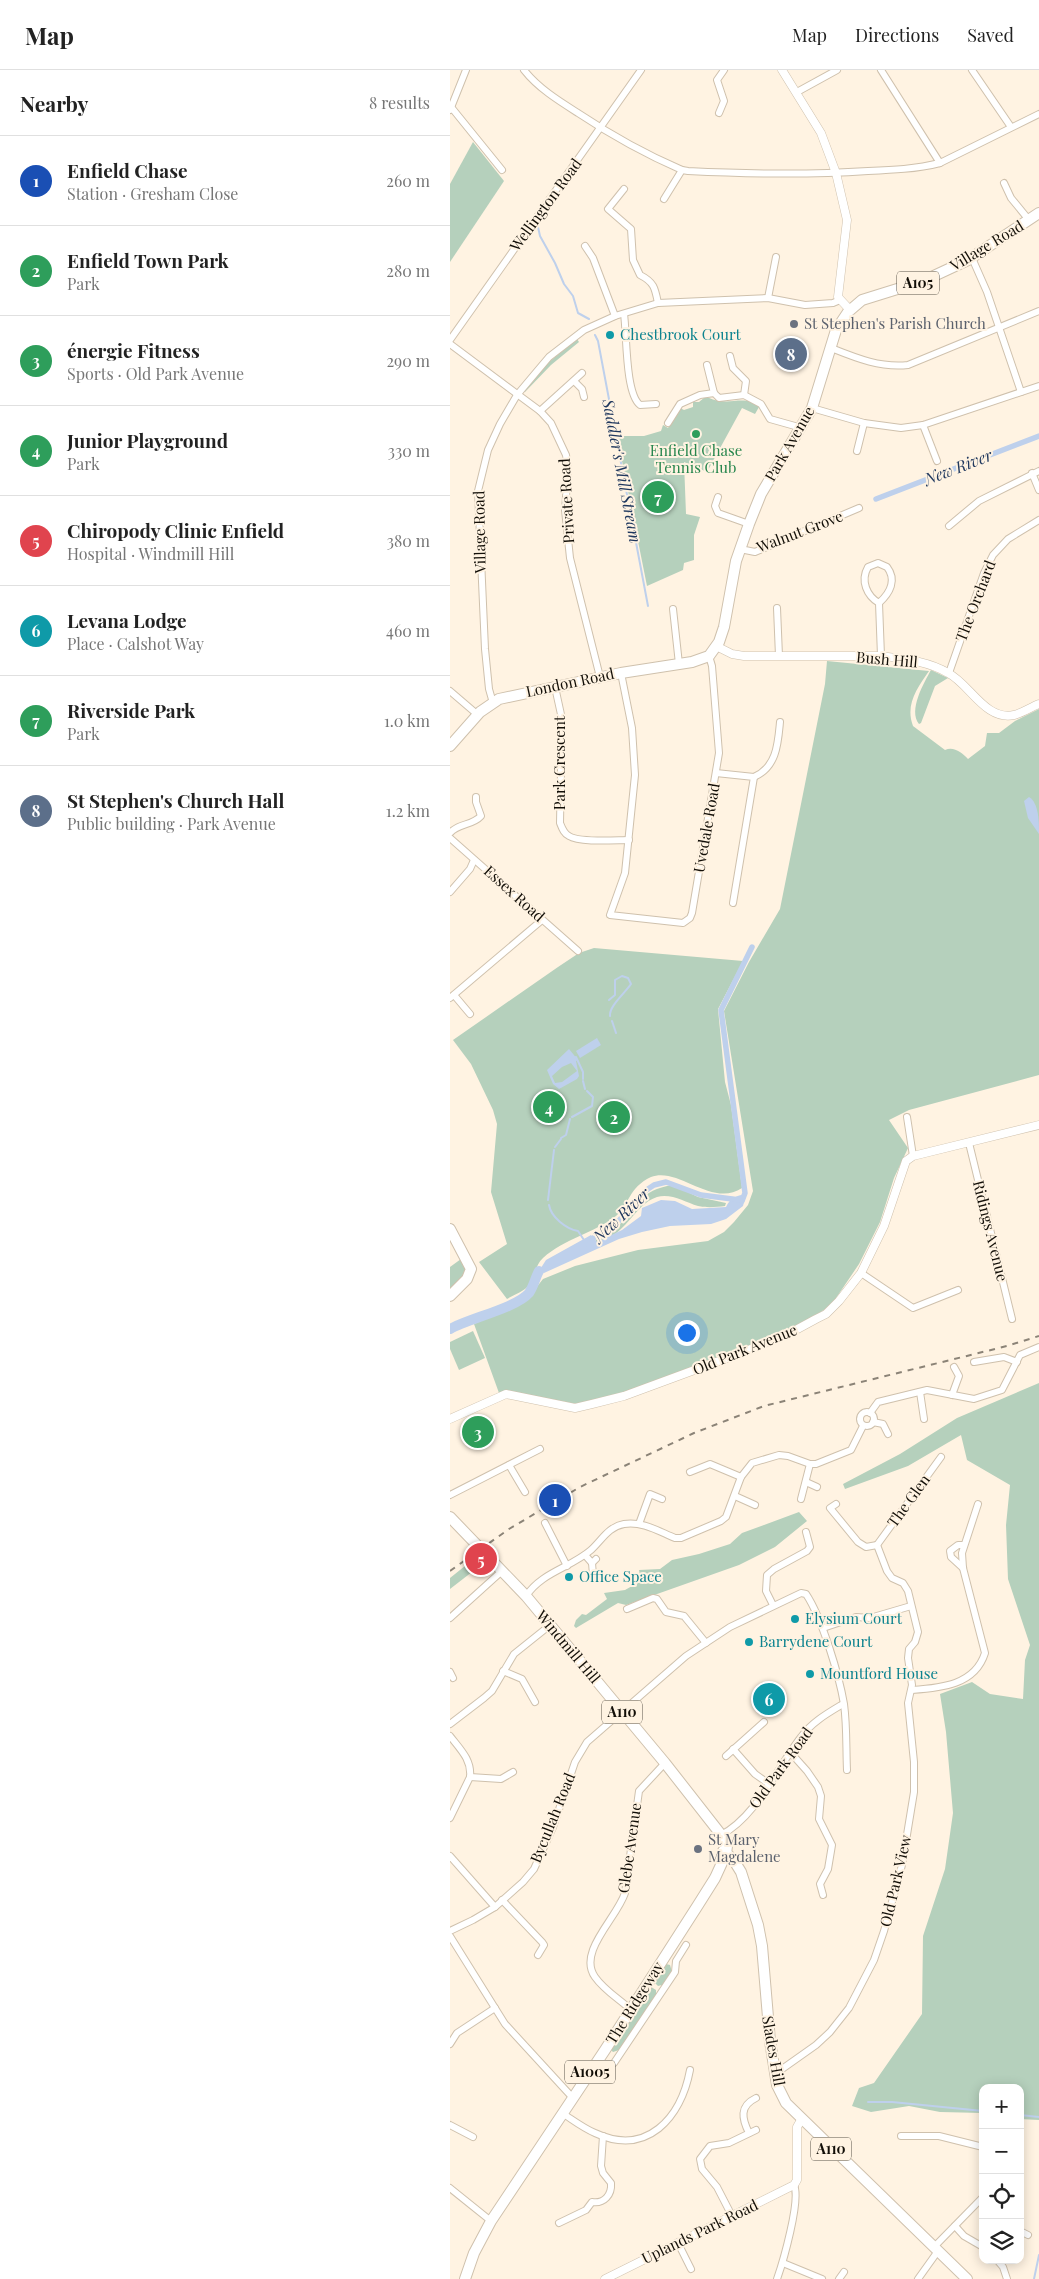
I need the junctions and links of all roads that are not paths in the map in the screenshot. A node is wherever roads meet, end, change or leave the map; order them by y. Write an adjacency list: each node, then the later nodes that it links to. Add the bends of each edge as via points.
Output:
1 (466, 70): 10 (street)
2 (524, 70): 14 (street, via 559,101)
3 (641, 70): 14 (street, Wellington Road)
4 (724, 70): 11 (street, via 717,80 724,102)
5 (782, 70): 9 (street)
6 (837, 70): 9 (street)
7 (881, 70): 15 (street)
8 (975, 71): 13 (street)
9 (797, 92): 18 (street, via 821,133)
10 (451, 108): 16 (street)
11 (719, 113)
12 (1039, 114): 13 (street)
13 (1011, 127): 15 (street)
14 (601, 128): 17 (street); 35 (street, Wellington Road)
15 (940, 163): 18 (street, via 922,168)
16 (502, 167)
17 (682, 170): 18 (street, via 751,175); 21 (street)
18 (836, 173): 28 (street, via 847,220)
19 (1004, 183): 23 (street, via 1011,198)
20 (624, 189): 29 (street, via 608,209 631,229 633,260 640,275 655,286)
21 (664, 199)
22 (1039, 213): 23 (main road, Village Road / A105)
23 (1029, 220): 26 (main road, Village Road / A105)
24 (585, 246): 33 (street, via 594,258)
25 (776, 257): 27 (street)
26 (972, 258): 30 (main road, Village Road / A105, via 923,281 862,300); 34 (street)
27 (768, 298): 28 (street, Village Road, via 805,305); 29 (street, Village Road)
28 (840, 300): 30 (street)
29 (658, 303): 32 (street, Village Road)
30 (850, 310): 37 (main road, Park Avenue / A105, via 837,328)
31 (1039, 311): 34 (street)
32 (624, 314): 33 (street, Village Road); 48 (street, via 634,400 640,405)
33 (615, 316): 45 (street, Village Road, via 584,330 549,357)
34 (1000, 328): 37 (street, via 908,365 886,366); 43 (street)
35 (450, 340)
36 (450, 344): 45 (street, Private Road)
37 (831, 348): 49 (main road, Park Avenue / A105)
38 (730, 356): 46 (street, via 733,368 746,382)
39 (707, 364): 44 (street)
40 (582, 373): 41 (street)
41 (574, 382): 47 (street, via 582,389); 50 (street)
42 (1039, 386): 43 (street)
43 (1021, 392): 53 (street)
44 (714, 393): 46 (street, via 719,398); 51 (street, via 680,404)
45 (517, 395): 50 (street, Private Road); 78 (street, Village Road, via 488,450 478,491 485,650)
46 (744, 395): 54 (street, via 761,404 770,419)
47 (584, 397)
48 (656, 404)
49 (812, 408): 52 (street); 54 (main road, Park Avenue / A105)
50 (540, 411): 75 (street, Private Road, via 551,424 566,455 568,470 564,510 570,558)
51 (668, 423)
52 (864, 423): 53 (street, via 902,428); 55 (street)
53 (923, 426): 56 (street)
54 (802, 428): 62 (main road, Park Avenue / A105, via 765,488)
55 (856, 451)
56 (937, 461)
57 (1036, 472): 58 (street); 63 (street, via 979,501)
58 (1039, 490)
59 (718, 496): 62 (street, via 715,506 718,513)
60 (859, 508): 64 (street, Walnut Grove, via 755,552)
61 (1039, 520): 74 (street, The Orchard, via 1008,539 993,555)
62 (749, 524): 64 (main road, Park Avenue / A105)
63 (949, 526)
64 (740, 549): 68 (main road, Park Avenue / A105, via 725,622)
65 (879, 603): 65 (street, via 870,596 865,583 868,567 878,563 888,567 892,578 890,590); 71 (street)
66 (777, 608): 70 (street)
67 (673, 610): 72 (street)
68 (716, 646): 69 (main road, Park Avenue / A105); 70 (street, Bush Hill, via 744,656)
69 (709, 656): 72 (main road, London Road); 83 (street, Uvedale Road, via 719,747)
70 (779, 656): 71 (street, Bush Hill)
71 (881, 656): 74 (street, Bush Hill, via 926,663)
72 (679, 664): 73 (main road, London Road)
73 (621, 673): 75 (main road, London Road); 88 (street, via 632,728 635,775)
74 (949, 673): 79 (street, Bush Hill, via 995,713 1014,715)
75 (600, 677): 76 (main road, London Road)
76 (555, 687): 78 (main road, London Road); 88 (street, Park Crescent, via 562,719 560,823 563,831 569,837)
77 (450, 691): 80 (street)
78 (493, 702): 80 (main road, London Road)
79 (1039, 704)
80 (478, 715): 82 (main road, London Road)
81 (780, 722): 84 (street, via 776,755 761,774)
82 (450, 746)
83 (716, 773): 84 (street); 88 (street, Uvedale Road, via 690,918 676,922 610,915 625,873)
84 (754, 777): 91 (street)
85 (476, 797): 86 (street, via 481,816)
86 (450, 833)
87 (450, 838): 89 (street, Essex Road)
88 (630, 840)
89 (474, 860): 90 (street); 92 (street, Essex Road)
90 (450, 892)
91 (733, 903)
92 (542, 920): 93 (street, Essex Road); 94 (street)
93 (578, 951)
94 (452, 996): 95 (street)
95 (470, 1014)
96 (908, 1117): 99 (street)
97 (1039, 1125): 98 (street)
98 (969, 1143): 99 (street); 104 (street, Ridings Avenue)
99 (913, 1156): 101 (street, Old Park Avenue, via 906,1161 884,1226)
100 (450, 1230): 103 (main road, via 470,1269 468,1279)
101 (861, 1273): 102 (street, via 913,1308); 112 (street, Old Park Avenue, via 826,1314 792,1332 624,1396 575,1408 506,1394)
102 (958, 1290)
103 (450, 1296)
104 (1012, 1319)
105 (1039, 1347): 107 (street, via 1020,1355)
106 (974, 1362): 107 (street, via 1004,1357)
107 (1017, 1362): 110 (street, via 1002,1390 974,1399)
108 (954, 1367): 110 (street, via 960,1376)
109 (920, 1392): 110 (street); 111 (street, via 878,1402); 113 (street)
110 (952, 1395)
111 (870, 1413): 114 (street, via 874,1417); 115 (street, via 860,1415)
112 (450, 1419)
113 (924, 1419)
114 (873, 1422): 115 (street); 116 (street, via 883,1424)
115 (863, 1426): 119 (street, via 847,1453)
116 (888, 1434)
117 (540, 1449): 120 (street)
118 (941, 1457): 137 (street, The Glen)
119 (810, 1464): 122 (street, via 779,1454 752,1463); 123 (street)
120 (509, 1465): 125 (street); 126 (street)
121 (690, 1472): 122 (street, via 710,1464)
122 (741, 1477): 127 (street)
123 (806, 1482): 124 (street); 129 (street)
124 (817, 1487)
125 (525, 1492)
126 (450, 1495)
127 (734, 1496): 131 (street); 135 (street, via 726,1517 680,1538)
128 (662, 1499): 135 (street, via 650,1494)
129 (801, 1499)
130 (978, 1504): 138 (street)
131 (755, 1505)
132 (830, 1508): 137 (street, via 858,1542 866,1547)
133 (450, 1517): 142 (main road, Windmill Hill / A110)
134 (545, 1523): 140 (street)
135 (640, 1524): 139 (street, via 613,1528)
136 (806, 1532): 145 (street, via 810,1547 807,1551 767,1575 766,1591)
137 (877, 1546): 146 (street, via 887,1571 908,1591)
138 (963, 1546): 141 (street); 141 (street, via 958,1545 950,1551 951,1557)
139 (585, 1555): 140 (street); 143 (street, via 594,1561)
140 (567, 1566): 144 (street, via 544,1577)
141 (963, 1568): 153 (street, via 985,1653 981,1665 952,1684)
142 (502, 1571): 144 (main road, Windmill Hill / A110); 148 (street)
143 (593, 1575)
144 (526, 1596): 149 (main road, Windmill Hill / A110)
145 (773, 1605): 150 (street, Bycullah Road, via 801,1593 806,1594); 151 (street, Bycullah Road)
146 (911, 1606): 150 (street, via 870,1618 856,1617); 153 (street, Old Park View, via 918,1632 908,1658)
147 (627, 1609): 151 (street, via 657,1599 666,1612 684,1616)
148 (450, 1618)
149 (549, 1626): 152 (street, via 514,1654); 156 (main road, Windmill Hill / A110)
150 (823, 1628): 155 (street)
151 (706, 1642): 156 (street, Bycullah Road, via 674,1666)
152 (503, 1671): 154 (street, via 522,1679); 158 (street, via 492,1691)
153 (912, 1690): 190 (street, Old Park View, via 908,1703 914,1792 902,1865 874,1960 835,2026 806,2054)
154 (535, 1702)
155 (844, 1704): 161 (street, Old Park Road, via 817,1720); 164 (street)
156 (623, 1713): 163 (main road, Windmill Hill / A110); 175 (street, Bycullah Road, via 587,1742 575,1762 539,1860 523,1882)
157 (764, 1722): 160 (street)
158 (450, 1724)
159 (450, 1736): 166 (street, via 468,1760)
160 (733, 1749): 162 (street); 167 (street, via 754,1774)
161 (790, 1752): 167 (street, Old Park Road); 172 (street, via 818,1787 821,1796 818,1818 832,1846 828,1869)
162 (726, 1756)
163 (665, 1763): 169 (main road, Windmill Hill / A110); 186 (street, Glebe Avenue, via 639,1791 625,1894 590,1956 596,1978)
164 (847, 1770)
165 (514, 1772): 166 (street, via 501,1779)
166 (470, 1777): 168 (street)
167 (769, 1784): 169 (street, Old Park Road, via 746,1817)
168 (450, 1818)
169 (719, 1833): 170 (main road, Windmill Hill / A110, via 727,1846)
170 (726, 1854): 181 (main road, The Ridgeway / A1005, via 715,1878); 190 (main road, Slades Hill / A110, via 741,1872 761,1938)
171 (450, 1856): 176 (street)
172 (820, 1884): 173 (street); 174 (street)
173 (811, 1886)
174 (822, 1895)
175 (502, 1900): 176 (street, Bycullah Road); 180 (street, via 544,1945)
176 (495, 1906): 177 (street, Bycullah Road)
177 (450, 1931)
178 (450, 1936): 185 (street)
179 (686, 1945): 182 (street)
180 (538, 1955)
181 (664, 1957): 182 (street); 183 (main road, The Ridgeway / A1005)
182 (676, 1967): 184 (street)
183 (648, 1982): 184 (street); 186 (main road, The Ridgeway / A1005)
184 (662, 1991): 188 (street, via 615,2060)
185 (495, 2008): 187 (street, via 457,2033); 191 (street, via 505,2024)
186 (630, 2009): 188 (main road, The Ridgeway / A1005)
187 (450, 2044)
188 (605, 2050): 191 (main road, The Ridgeway / A1005)
189 (690, 2070): 198 (street, via 683,2097 662,2125 636,2139)
190 (775, 2074): 194 (main road, Slades Hill / A110, via 786,2104)
191 (572, 2098): 193 (main road, The Ridgeway / A1005)
192 (756, 2098): 197 (street, via 743,2111)
193 (562, 2112): 198 (street); 208 (main road, The Ridgeway / A1005)
194 (801, 2120): 202 (street, via 797,2127 797,2180); 215 (main road, Slades Hill / A110)
195 (450, 2125): 200 (street)
196 (756, 2130): 197 (street)
197 (749, 2133): 207 (street, via 730,2143 710,2146 700,2159 702,2169 717,2187)
198 (603, 2136): 209 (street, via 601,2166 611,2184 609,2195)
199 (901, 2136): 201 (street, via 939,2136)
200 (473, 2137)
201 (979, 2146)
202 (794, 2185): 207 (street, Uplands Park Road); 216 (street, via 796,2192)
203 (450, 2188): 208 (street)
204 (979, 2202): 205 (street)
205 (976, 2206): 206 (street); 210 (street)
206 (979, 2208)
207 (732, 2216): 213 (street, Uplands Park Road)
208 (491, 2221): 220 (main road, The Ridgeway / A1005, via 481,2238)
209 (559, 2223)
210 (955, 2226): 214 (street); 215 (street)
211 (1024, 2233): 212 (street)
212 (1028, 2235)
213 (678, 2243): 218 (street); 221 (street, Uplands Park Road)
214 (979, 2245)
215 (936, 2249): 225 (street); 226 (main road, A110)
216 (783, 2263): 222 (street); 223 (street)
217 (1000, 2264): 227 (street)
218 (691, 2269)
219 (844, 2272): 224 (street)
220 (468, 2278)
221 (605, 2279)
222 (777, 2279)
223 (822, 2279)
224 (839, 2279)
225 (918, 2279)
226 (968, 2279)
227 (1007, 2279)

